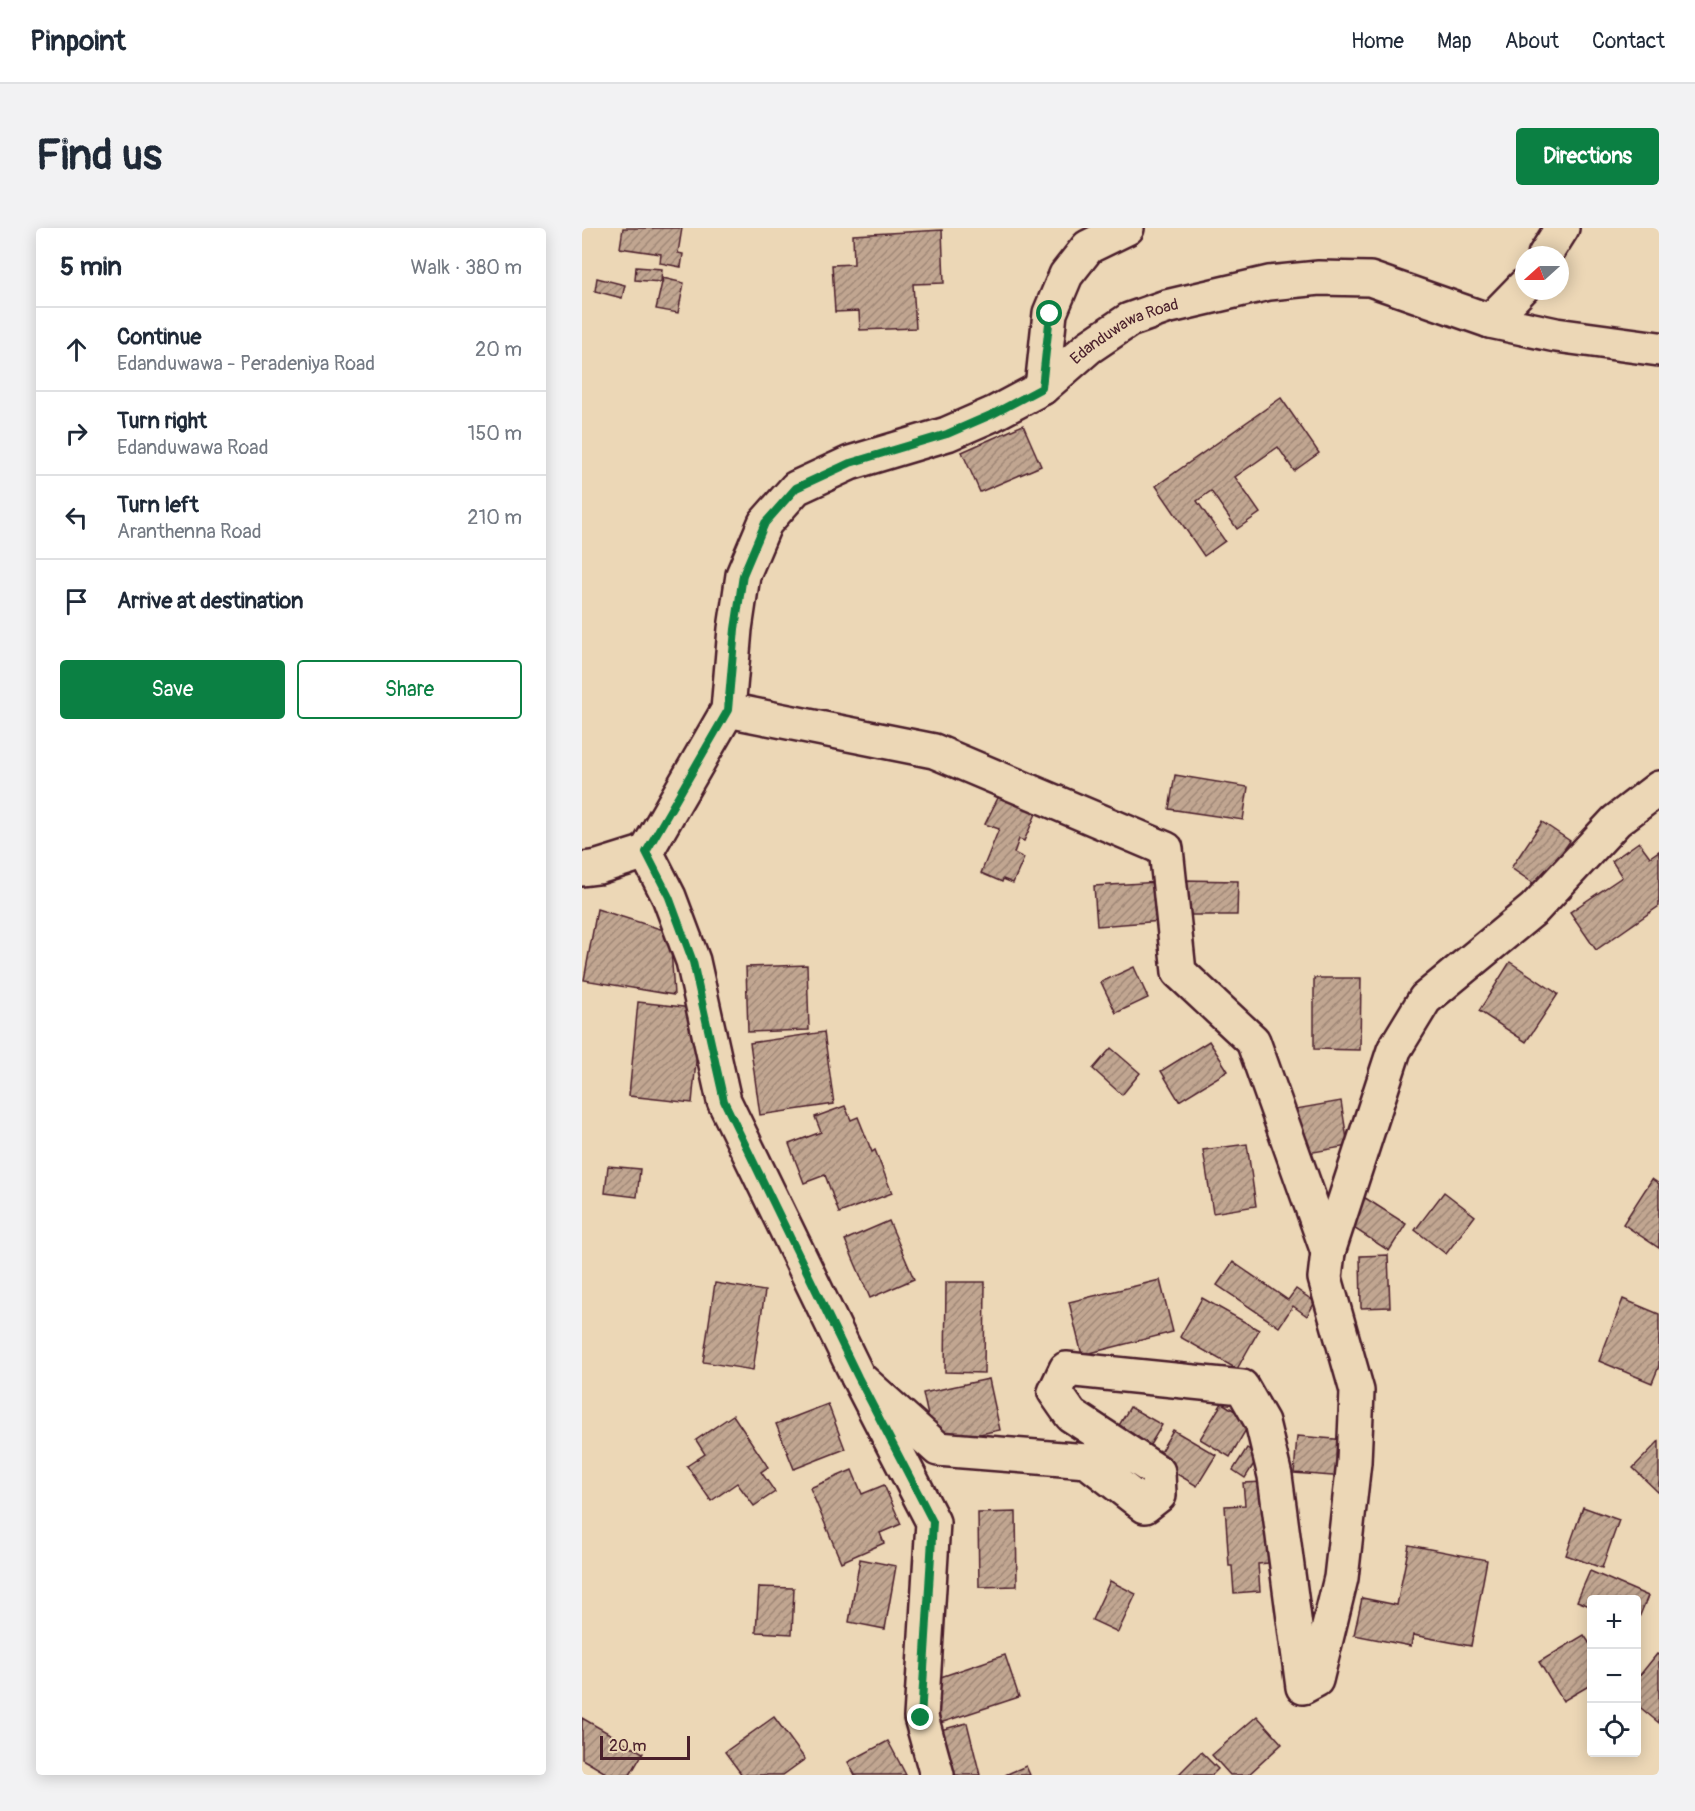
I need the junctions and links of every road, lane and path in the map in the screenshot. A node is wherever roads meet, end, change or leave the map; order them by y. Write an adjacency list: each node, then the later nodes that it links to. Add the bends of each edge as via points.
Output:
1 (1127, 228): 7 (street, via 1088,246 1066,275 1050,314)
2 (1562, 228): 3 (street)
3 (1551, 246)
4 (1515, 295): 5 (street)
5 (1490, 321): 6 (street, Edanduwawa Road); 7 (street, Edanduwawa Road, via 1370,279 1319,278 1269,283 1166,307 1129,321 1089,347)
6 (1659, 349)
7 (1042, 388): 8 (street, Edanduwawa Road, via 947,434 850,463 796,488 765,523 743,575)
8 (728, 710): 10 (street, Edanduwawa Road); 12 (street, via 934,752 1166,849 1179,972 1253,1041)
9 (1659, 788): 12 (street, via 1616,821 1534,909 1425,999 1394,1050)
10 (646, 852): 11 (street); 13 (street, via 669,897 693,962 724,1101)
11 (582, 869)
12 (1329, 1252): 13 (street, via 1325,1278 1357,1391 1354,1462 1341,1578 1316,1680 1303,1687 1275,1476 1262,1422 1242,1387 1066,1369 1055,1392 1071,1415 1158,1472 1159,1495 1145,1506 1087,1461 938,1449)
13 (858, 1377): 14 (street, via 933,1522 921,1718)
14 (937, 1775)

